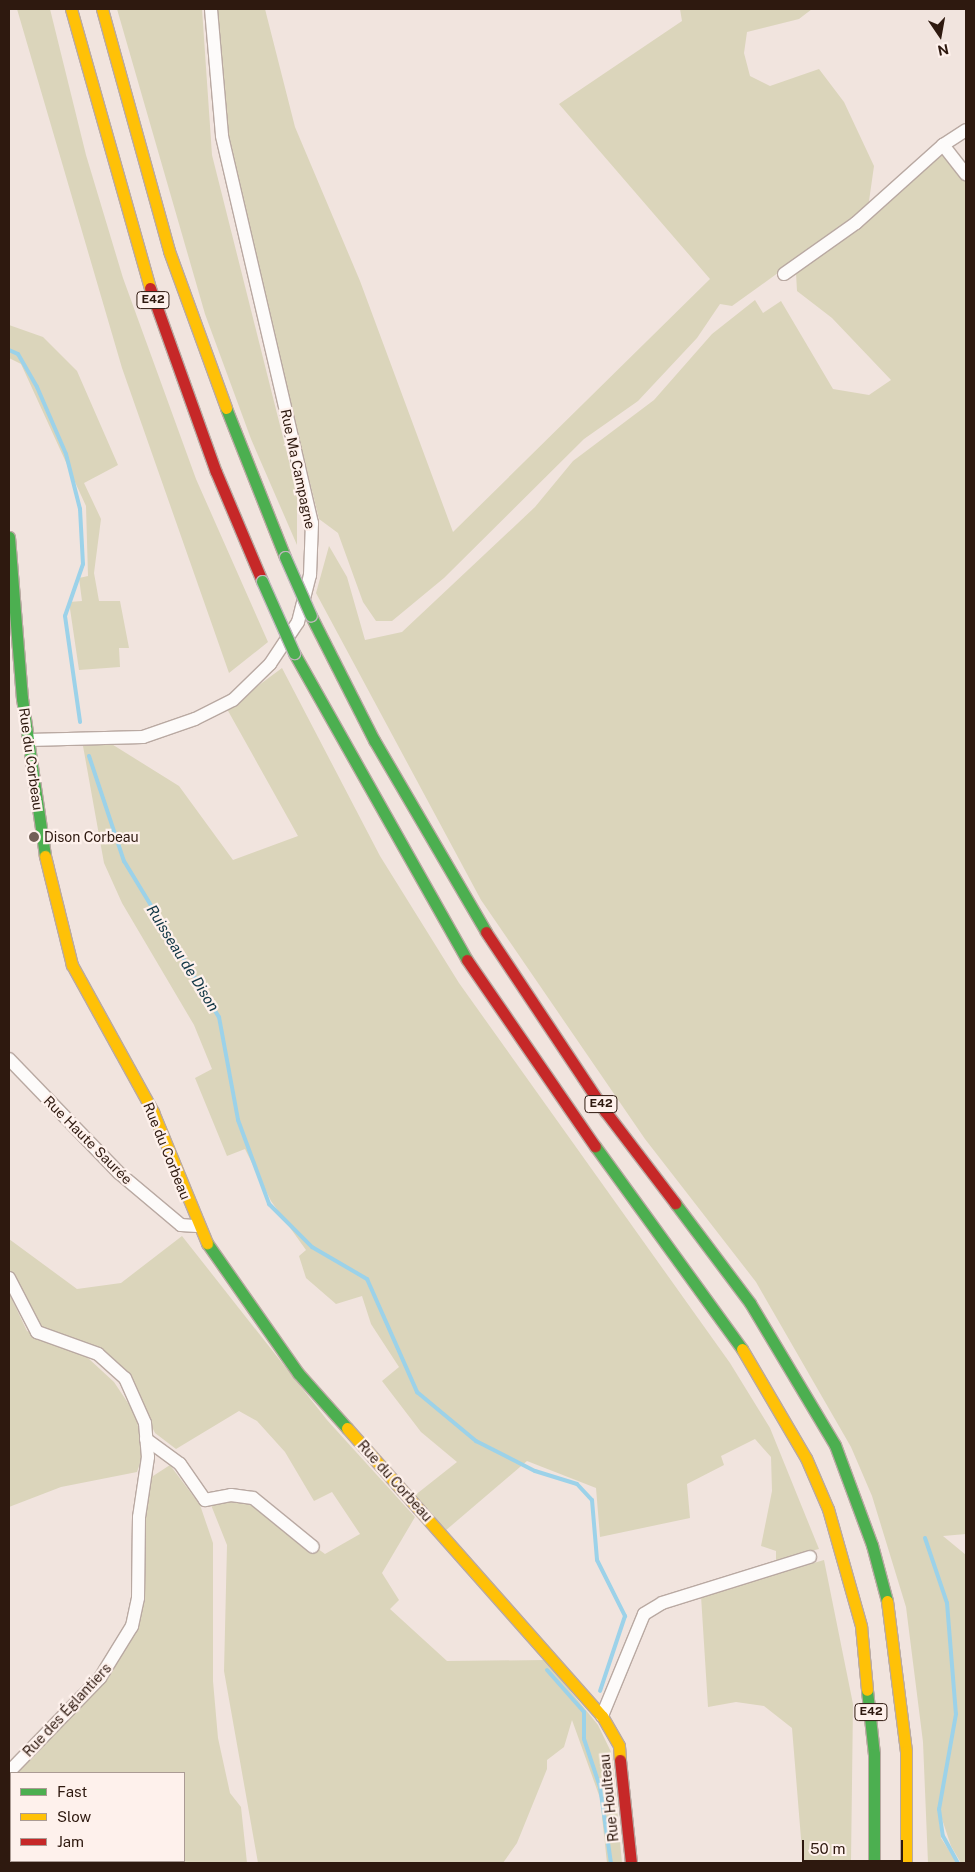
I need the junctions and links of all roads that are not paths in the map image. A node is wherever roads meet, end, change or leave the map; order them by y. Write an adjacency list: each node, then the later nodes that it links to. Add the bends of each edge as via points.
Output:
1 (72, 9): 20 (main road, E42, bridge, via 139,259 216,472 294,653 446,928 568,1110 725,1320 806,1458 828,1509 861,1626 874,1754)
2 (102, 9): 21 (main road, E42, bridge, via 169,251 246,463 311,616 374,740 472,911 605,1111 750,1303 835,1445 872,1545 893,1626 906,1751)
3 (211, 9): 9 (street, Rue Ma Campagne, via 222,135 312,523 310,575 298,622 270,664 233,700 195,719 143,737)
4 (966, 130): 5 (street)
5 (943, 145): 6 (street); 7 (street, via 856,223)
6 (966, 174)
7 (784, 274)
8 (9, 537): 9 (main road, Rue du Corbeau)
9 (29, 740): 11 (main road, Rue du Corbeau, via 48,879 69,956 153,1112)
10 (9, 1059): 11 (street, Rue Haute Saurée, via 119,1173 181,1225)
11 (197, 1226): 16 (main road, Rue du Corbeau, via 212,1255 298,1373)
12 (9, 1278): 13 (street, Rue des Églantiers, via 37,1332 98,1354 124,1378 145,1423)
13 (146, 1439): 14 (street, via 180,1464 205,1500 253,1498); 18 (street, Rue des Églantiers, via 148,1457 132,1626 100,1678)
14 (313, 1547)
15 (810, 1557): 17 (street, via 662,1603 644,1614)
16 (554, 1661): 17 (main road, Rue Houlteau)
17 (602, 1716): 19 (main road, Rue Houlteau, via 619,1746)
18 (9, 1772)
19 (631, 1863)
20 (874, 1863)
21 (906, 1863)

